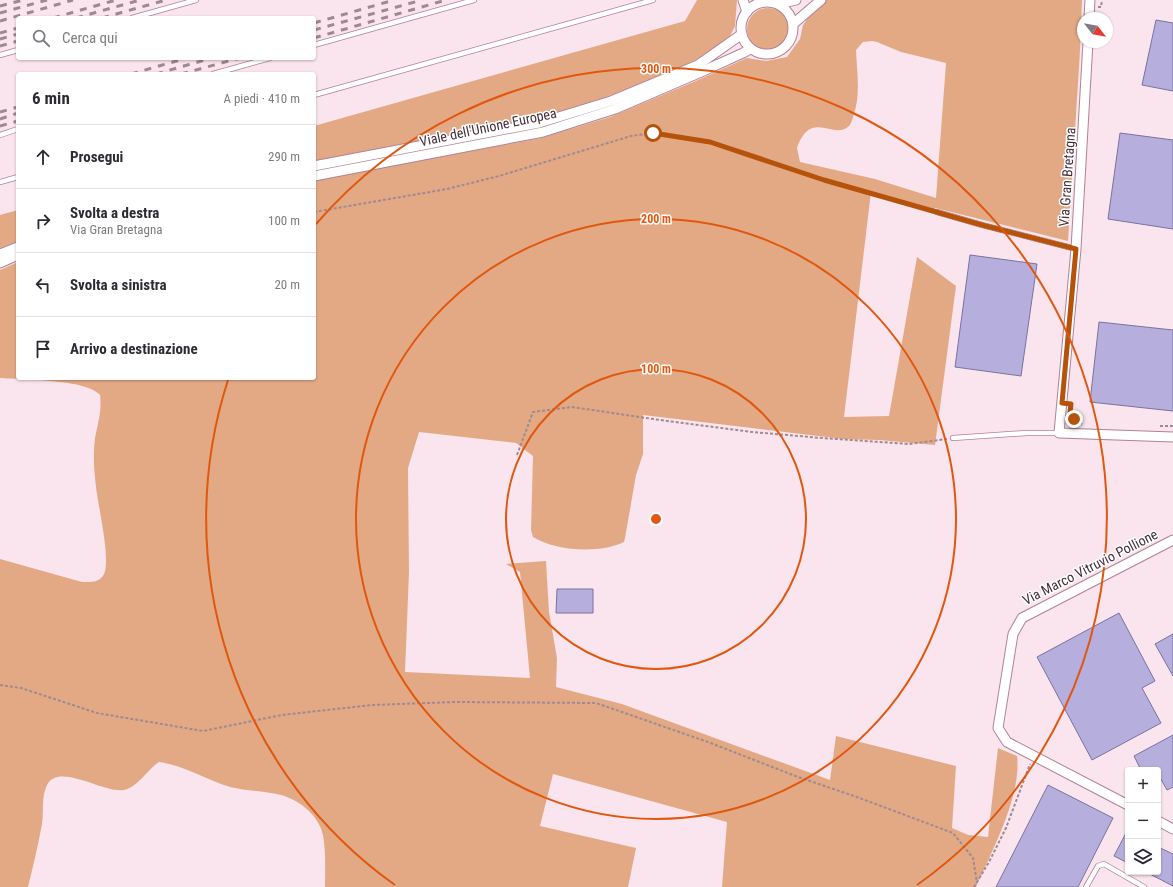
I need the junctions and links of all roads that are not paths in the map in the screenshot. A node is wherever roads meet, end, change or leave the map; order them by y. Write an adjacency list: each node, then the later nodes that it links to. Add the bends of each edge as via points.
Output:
1 (196, 0): 12 (lane)
2 (474, 0): 15 (lane)
3 (653, 0): 22 (lane)
4 (743, 0): 10 (street)
5 (796, 0): 9 (street)
6 (821, 0): 13 (street)
7 (1090, 0): 11 (street)
8 (763, 1): 9 (street); 10 (street)
9 (778, 4): 13 (street, via 788,12)
10 (747, 12): 14 (street, via 741,26)
11 (1089, 12)
12 (139, 16)
13 (793, 24): 17 (street, via 790,42 780,51 767,54)
14 (742, 34): 17 (street); 25 (street, Viale dell'Unione Europea, via 698,65 611,101 539,123)
15 (316, 44)
16 (1088, 48): 31 (street, Via Gran Bretagna)
17 (750, 49): 26 (street, Viale dell'Unione Europea, via 615,109 543,132)
18 (16, 51): 19 (lane)
19 (0, 55)
20 (263, 60): 21 (lane)
21 (220, 72)
22 (316, 94)
23 (16, 131): 24 (lane)
24 (0, 135)
25 (316, 166)
26 (316, 176)
27 (16, 178): 28 (lane)
28 (0, 182)
29 (937, 212): 31 (lane)
30 (16, 248): 32 (street)
31 (1076, 249): 35 (street, Via Gran Bretagna)
32 (0, 254)
33 (16, 256): 34 (street)
34 (0, 263)
35 (1059, 433): 36 (street); 37 (lane)
36 (1173, 436)
37 (952, 438)
38 (1173, 540): 39 (street, Via Marco Vitruvio Pollione, via 1022,618 1013,634 998,728 1007,742)
39 (1125, 803)
40 (1161, 823): 41 (street)
41 (1173, 829)
42 (1086, 887): 43 (lane, via 1098,866 1104,864)
43 (1144, 887)

